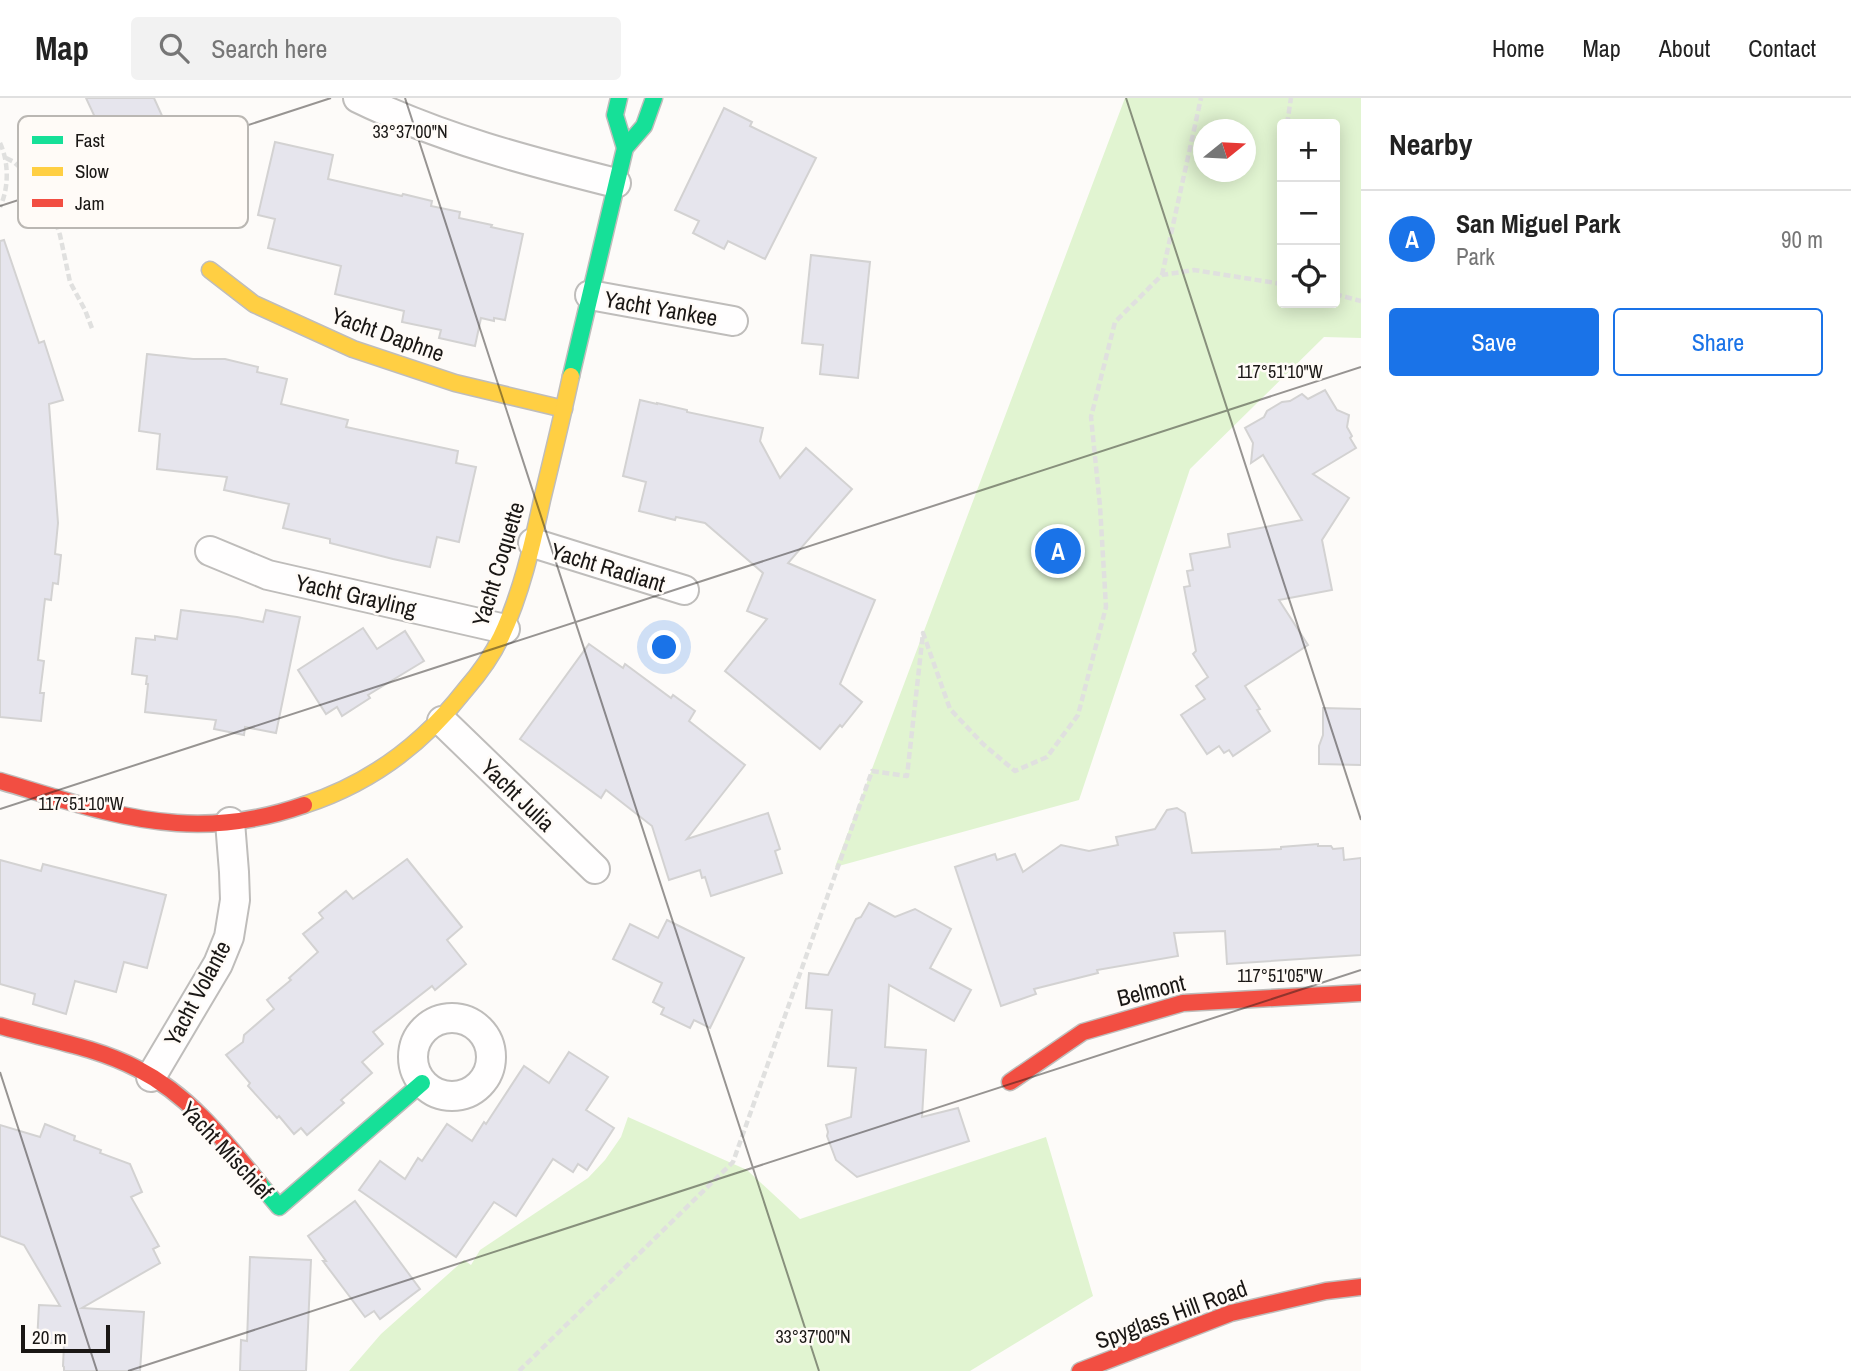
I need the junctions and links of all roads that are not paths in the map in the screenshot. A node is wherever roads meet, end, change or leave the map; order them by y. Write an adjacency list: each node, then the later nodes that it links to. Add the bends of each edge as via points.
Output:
1 (358, 98): 5 (street, via 468,143)
2 (619, 98): 4 (street, via 615,115)
3 (654, 98): 4 (street, Yacht Coquette, via 644,126)
4 (625, 148): 5 (street, Yacht Coquette)
5 (616, 183): 7 (street, Yacht Coquette)
6 (210, 270): 9 (street, Yacht Daphne, via 254,304 353,349 455,383)
7 (590, 295): 8 (street, Yacht Yankee); 9 (street, Yacht Coquette)
8 (733, 321)
9 (564, 410): 10 (street, Yacht Coquette)
10 (533, 543): 12 (street, Yacht Radiant); 13 (street, Yacht Coquette)
11 (210, 551): 13 (street, Yacht Grayling, via 268,575)
12 (684, 590)
13 (505, 629): 14 (street, Yacht Coquette, via 487,662)
14 (442, 721): 16 (street, Yacht Coquette, via 385,768 337,794 284,813); 17 (street, Yacht Julia)
15 (0, 781): 16 (street, Yacht Coquette, via 124,815 176,823)
16 (230, 822): 20 (street, Yacht Volante, via 235,900 229,937 218,964)
17 (595, 869)
18 (1361, 993): 21 (street, Belmont, via 1183,1003 1083,1032)
19 (0, 1026): 20 (street, Yacht Mischief, via 97,1052)
20 (151, 1077): 22 (street, Yacht Mischief, via 217,1132 279,1207)
21 (1010, 1082)
22 (422, 1083)
23 (1361, 1287): 24 (street, Spyglass Hill Road, via 1231,1313)
24 (1080, 1371)

